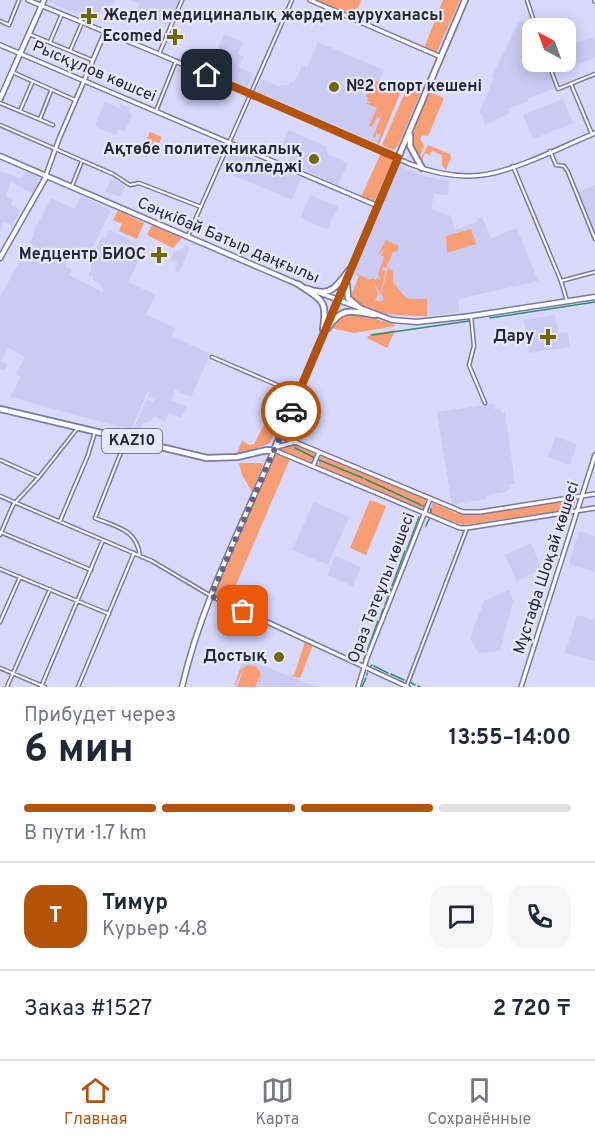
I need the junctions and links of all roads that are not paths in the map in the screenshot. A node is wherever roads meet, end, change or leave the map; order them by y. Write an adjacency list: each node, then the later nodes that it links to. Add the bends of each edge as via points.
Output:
1 (19, 0): 12 (street, via 9,25)
2 (28, 0): 9 (street)
3 (44, 0): 9 (main road)
4 (182, 0): 20 (street)
5 (292, 0): 31 (street)
6 (310, 0): 21 (street)
7 (527, 0): 11 (street)
8 (464, 1): 21 (main road)
9 (41, 5): 10 (street); 15 (main road)
10 (62, 14): 13 (street); 16 (street)
11 (533, 18)
12 (0, 21)
13 (82, 23): 14 (street); 18 (street)
14 (105, 32): 20 (street); 22 (street)
15 (29, 34): 16 (street); 19 (main road)
16 (50, 43): 18 (street)
17 (0, 45): 19 (street, Рысқұлов көшсеі)
18 (70, 52): 22 (street)
19 (20, 54): 24 (main road); 27 (street, Рысқұлов көшсеі)
20 (159, 54): 23 (street)
21 (441, 57): 39 (main road)
22 (92, 60): 27 (street)
23 (176, 61): 31 (street); 35 (street)
24 (12, 72): 28 (street); 33 (main road)
25 (552, 72): 29 (street, via 558,89)
26 (595, 74): 29 (street)
27 (84, 81): 32 (street); 35 (street, Рысқұлов көшсеі)
28 (33, 82): 30 (street); 34 (street)
29 (571, 84): 40 (street)
30 (52, 90): 32 (street); 36 (street)
31 (250, 94): 41 (street); 45 (street)
32 (75, 100): 42 (street)
33 (0, 101): 34 (street)
34 (20, 111): 36 (street)
35 (156, 111): 41 (street, Рысқұлов көшсеі)
36 (40, 119): 37 (street)
37 (53, 124)
38 (0, 125): 42 (street)
39 (410, 131): 45 (main road); 48 (main road, via 410,146)
40 (594, 134): 43 (street)
41 (229, 142): 51 (street, Рысқұлов көшсеі); 52 (street)
42 (55, 149): 46 (street); 49 (street)
43 (550, 151): 47 (street); 54 (street, via 556,165 564,166 568,172)
44 (0, 156): 49 (main road, Сәңкібай Батыр даңғылы)
45 (398, 158): 48 (street); 51 (main road)
46 (82, 161): 50 (street); 52 (street, via 130,185 139,183)
47 (513, 166): 48 (street, via 485,175 462,176); 59 (street)
48 (422, 168)
49 (46, 177): 50 (main road, Сәңкібай Батыр даңғылы); 55 (main road)
50 (72, 187): 53 (main road, Сәңкібай Батыр даңғылы)
51 (378, 206): 56 (main road)
52 (201, 207): 53 (street)
53 (188, 238): 60 (main road, Сәңкібай Батыр даңғылы)
54 (595, 239)
55 (0, 258)
56 (353, 265): 57 (main road); 61 (main road, via 330,292)
57 (351, 271): 63 (main road); 65 (main road, via 347,296)
58 (595, 272): 59 (street)
59 (561, 281): 64 (street)
60 (298, 284): 61 (main road, Сәңкібай Батыр даңғылы); 68 (main road, via 324,305)
61 (316, 291): 63 (main road, Сәңкібай Батыр даңғылы)
62 (595, 297): 64 (main road, Сәңкібай Батыр даңғылы)
63 (338, 300): 65 (main road, Сәңкібай Батыр даңғылы); 68 (main road)
64 (567, 301): 67 (main road, Сәңкібай Батыр даңғылы)
65 (360, 309): 66 (main road, Сәңкібай Батыр даңғылы)
66 (375, 315): 67 (main road, Сәңкібай Батыр даңғылы, via 417,322); 68 (main road, via 343,312)
67 (471, 316): 71 (street, via 474,346 470,365)
68 (321, 338): 70 (main road)
69 (213, 357): 70 (street)
70 (298, 394): 75 (main road)
71 (485, 402)
72 (0, 409): 73 (main road, KAZ10)
73 (78, 426): 74 (main road, KAZ10); 83 (street)
74 (96, 431): 76 (main road, KAZ10); 92 (street)
75 (282, 432): 77 (main road); 78 (main road)
76 (130, 440): 78 (main road, KAZ10, via 207,458); 97 (street, via 123,447 95,518 132,535)
77 (295, 442): 78 (street); 79 (street)
78 (274, 449): 82 (street); 102 (main road)
79 (319, 452): 82 (street); 87 (street)
80 (595, 455): 86 (street, Мұстафа Шоқай көшесі)
81 (0, 460): 83 (street)
82 (313, 466): 91 (street)
83 (39, 477): 88 (street)
84 (595, 494): 86 (street)
85 (0, 496): 88 (street)
86 (582, 496): 87 (street, via 468,513); 90 (street, Мұстафа Шоқай көшесі)
87 (430, 499): 91 (street, Ораз Тәтеұлы көшесі)
88 (15, 502): 92 (street); 94 (street)
89 (595, 508): 90 (street)
90 (577, 511): 93 (street); 115 (street, Мұстафа Шоқай көшесі)
91 (424, 513): 93 (street); 107 (street, Ораз Тәтеұлы көшесі)
92 (60, 521): 95 (street)
93 (467, 528): 114 (street)
94 (0, 533): 99 (street)
95 (103, 540): 96 (street); 99 (street)
96 (134, 553): 97 (street); 104 (street)
97 (140, 556): 102 (street)
98 (0, 568): 100 (street)
99 (91, 570): 103 (street)
100 (20, 577): 101 (street); 105 (street)
101 (50, 589): 103 (street); 108 (street)
102 (211, 596): 107 (street); 112 (main road)
103 (77, 601): 104 (street); 110 (street)
104 (109, 614): 111 (street)
105 (0, 622)
106 (0, 668): 108 (street)
107 (364, 668): 113 (street, Ораз Тәтеұлы көшесі); 114 (street)
108 (13, 673): 109 (street); 110 (street)
109 (7, 687)
110 (43, 687)
111 (78, 687)
112 (182, 687)
113 (358, 687)
114 (407, 687)
115 (521, 687)

